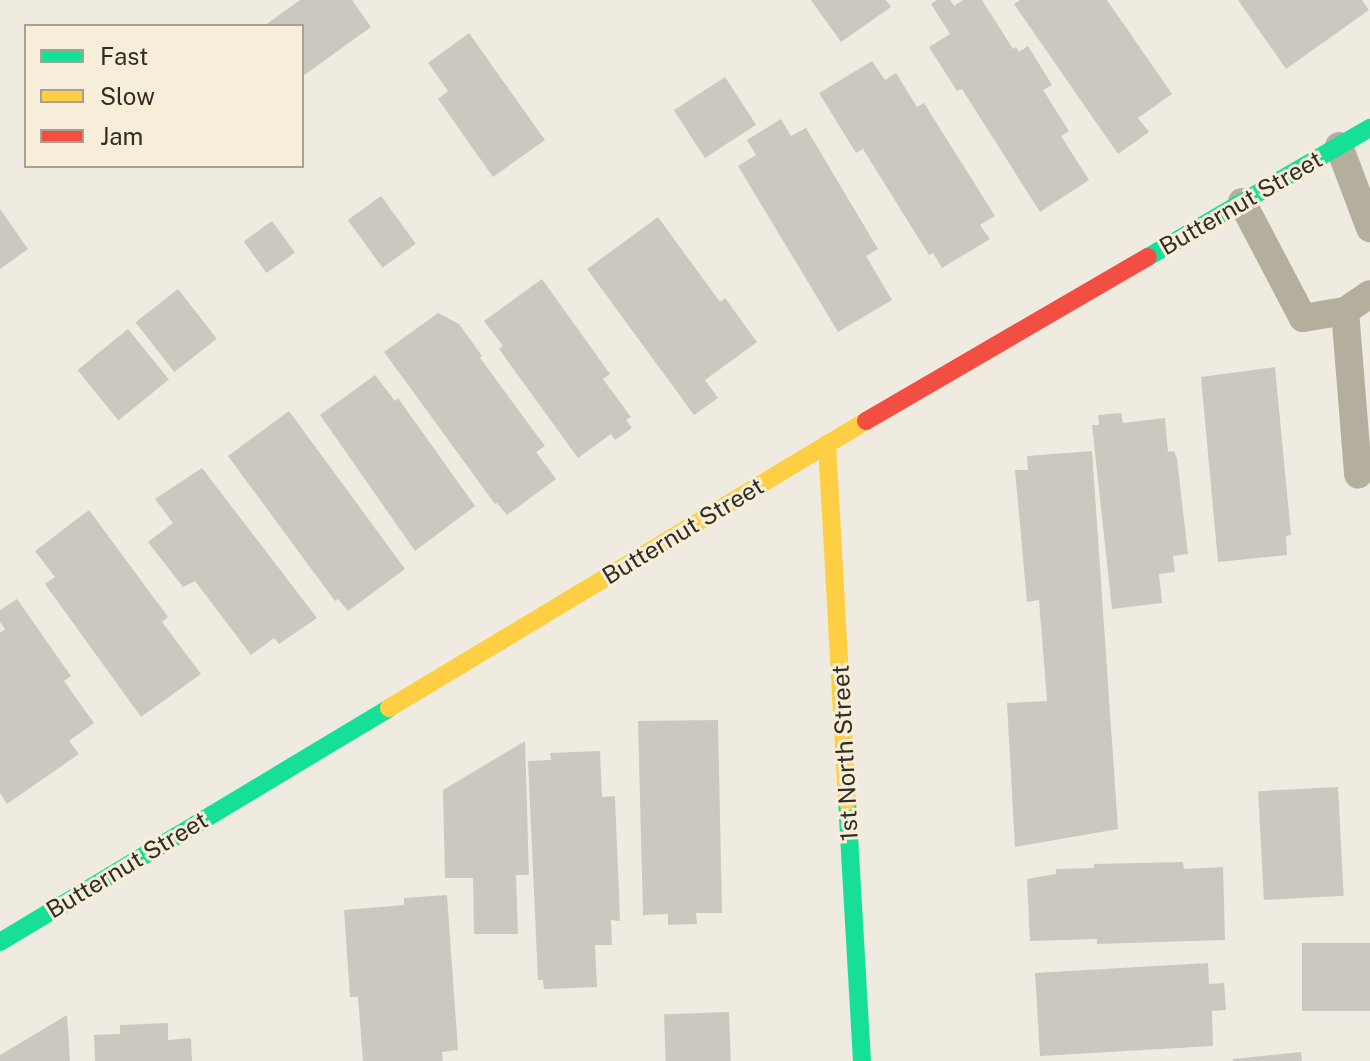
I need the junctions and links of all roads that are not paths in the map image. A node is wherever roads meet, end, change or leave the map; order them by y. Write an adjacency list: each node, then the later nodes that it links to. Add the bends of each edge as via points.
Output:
1 (1370, 128): 2 (street, Butternut Street)
2 (1339, 146): 3 (street, Butternut Street); 4 (lane)
3 (1242, 202): 6 (lane, via 1303,318); 7 (street, Butternut Street)
4 (1370, 228)
5 (1370, 294): 6 (lane)
6 (1345, 311): 8 (lane)
7 (827, 444): 9 (street, Butternut Street); 10 (street, 1st North Street)
8 (1358, 474)
9 (5, 929)
10 (862, 1061)

